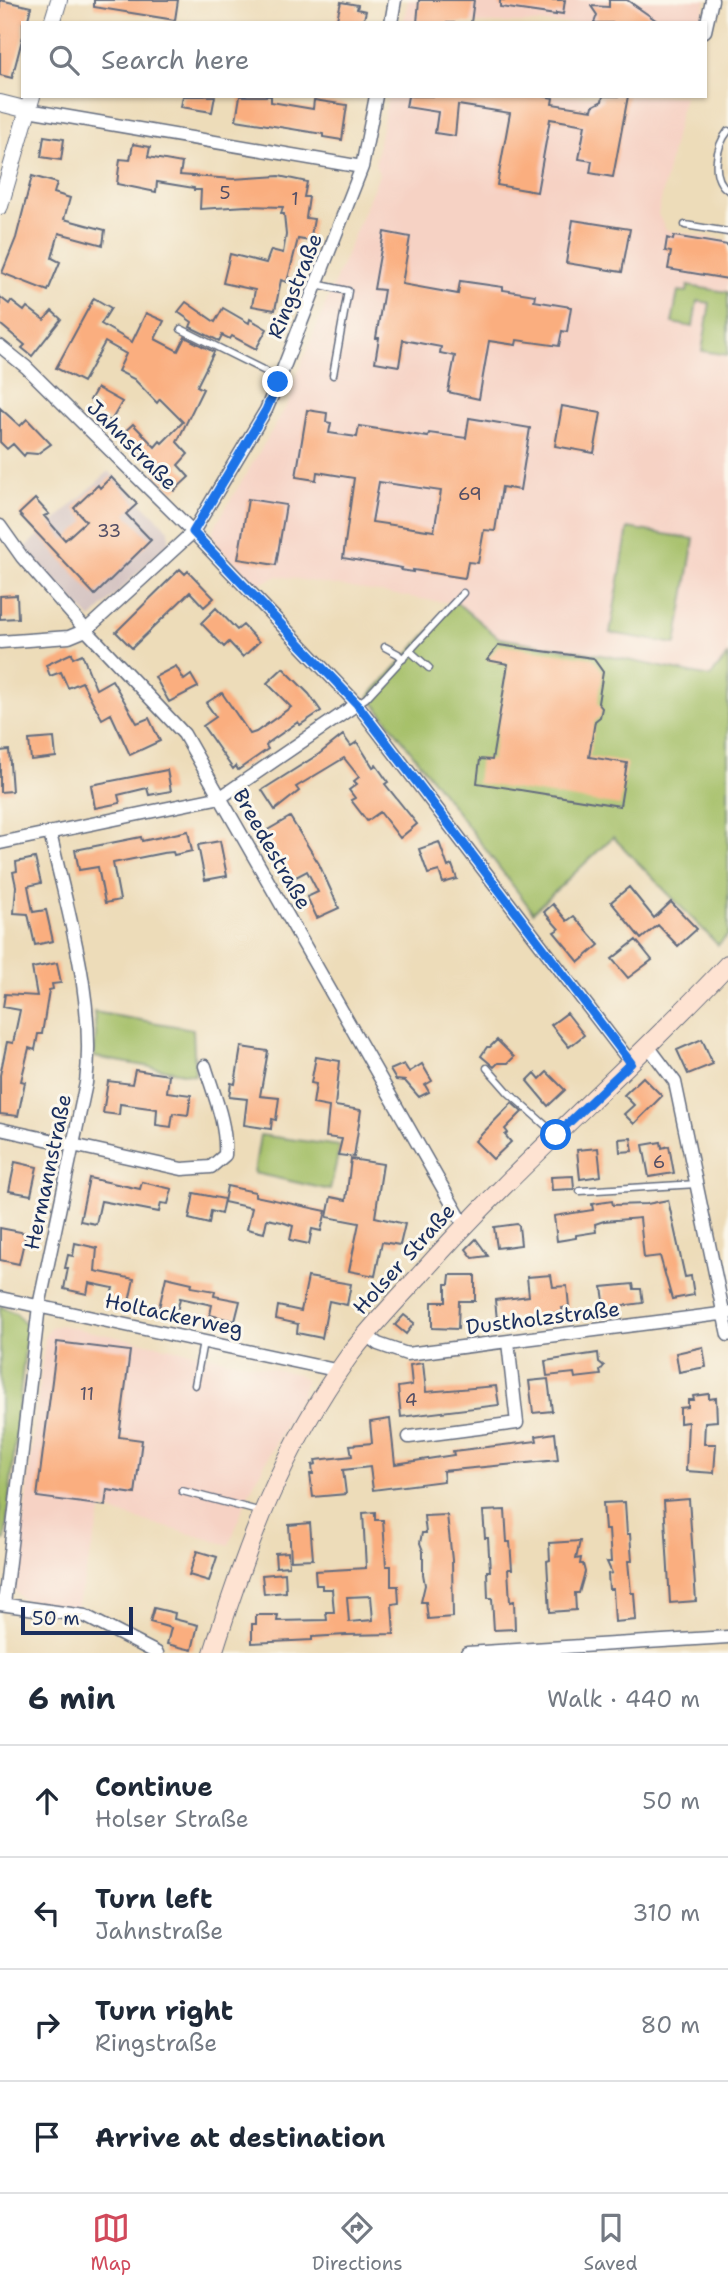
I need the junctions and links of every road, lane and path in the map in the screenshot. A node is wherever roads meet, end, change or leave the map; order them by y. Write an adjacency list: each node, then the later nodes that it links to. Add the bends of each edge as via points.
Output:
1 (59, 0): 4 (street)
2 (395, 0): 5 (street)
3 (712, 0): 6 (street)
4 (53, 21)
5 (391, 21)
6 (707, 22)
7 (376, 98): 11 (street, Ringstraße)
8 (0, 103): 9 (street)
9 (30, 103): 11 (street); 13 (street)
10 (728, 131): 12 (lane, via 716,166 717,177)
11 (362, 167): 16 (street, Ringstraße)
12 (728, 190)
13 (0, 206)
14 (685, 225): 15 (lane)
15 (728, 232)
16 (316, 284): 19 (lane, via 348,291); 20 (street, Ringstraße)
17 (181, 329): 20 (lane)
18 (0, 346): 22 (street, Jahnstraße)
19 (333, 375)
20 (279, 378): 22 (street, Ringstraße, via 266,410)
21 (0, 526): 24 (street, Breedestraße)
22 (193, 532): 24 (street, Ringstraße); 30 (street, Jahnstraße)
23 (463, 593): 27 (lane)
24 (86, 630): 25 (street, Ringstraße, via 69,637); 31 (street, Breedestraße, via 184,734)
25 (0, 642)
26 (385, 647): 28 (lane)
27 (410, 651): 28 (lane); 29 (lane)
28 (403, 659): 30 (lane)
29 (429, 668)
30 (357, 704): 31 (street); 36 (street, Jahnstraße)
31 (221, 797): 32 (street); 44 (street, Breedestraße)
32 (50, 833): 33 (street); 41 (street, Hermannstraße, via 89,1028 90,1052)
33 (0, 843)
34 (728, 964): 35 (main road, Holser Straße)
35 (648, 1046): 36 (main road, Holser Straße); 42 (street, via 675,1082)
36 (631, 1063): 40 (main road, Holser Straße)
37 (205, 1066): 41 (street, via 226,1145 225,1155 211,1167 182,1168)
38 (487, 1068): 40 (lane)
39 (0, 1129): 41 (street)
40 (556, 1135): 44 (main road, Holser Straße)
41 (74, 1146): 46 (street, Hermannstraße)
42 (697, 1184): 43 (lane); 47 (street)
43 (580, 1191)
44 (464, 1225): 48 (main road, Holser Straße)
45 (0, 1298): 46 (street, Holtackerweg)
46 (39, 1306): 50 (street, Holtackerweg); 57 (street, Hermannstraße)
47 (726, 1314): 49 (street); 51 (street, Dustholzstraße)
48 (366, 1335): 51 (street, Dustholzstraße, via 407,1354); 52 (main road, Holser Straße)
49 (728, 1335)
50 (203, 1340): 52 (street, Holtackerweg); 53 (lane)
51 (508, 1342): 54 (street, via 517,1423)
52 (340, 1371): 56 (main road, Holser Straße, via 290,1451)
53 (195, 1385)
54 (409, 1437)
55 (182, 1491): 56 (lane)
56 (262, 1512): 60 (main road, Holser Straße)
57 (2, 1604): 59 (street, via 85,1616)
58 (728, 1637): 61 (street)
59 (157, 1653)
60 (213, 1653)
61 (467, 1653)

